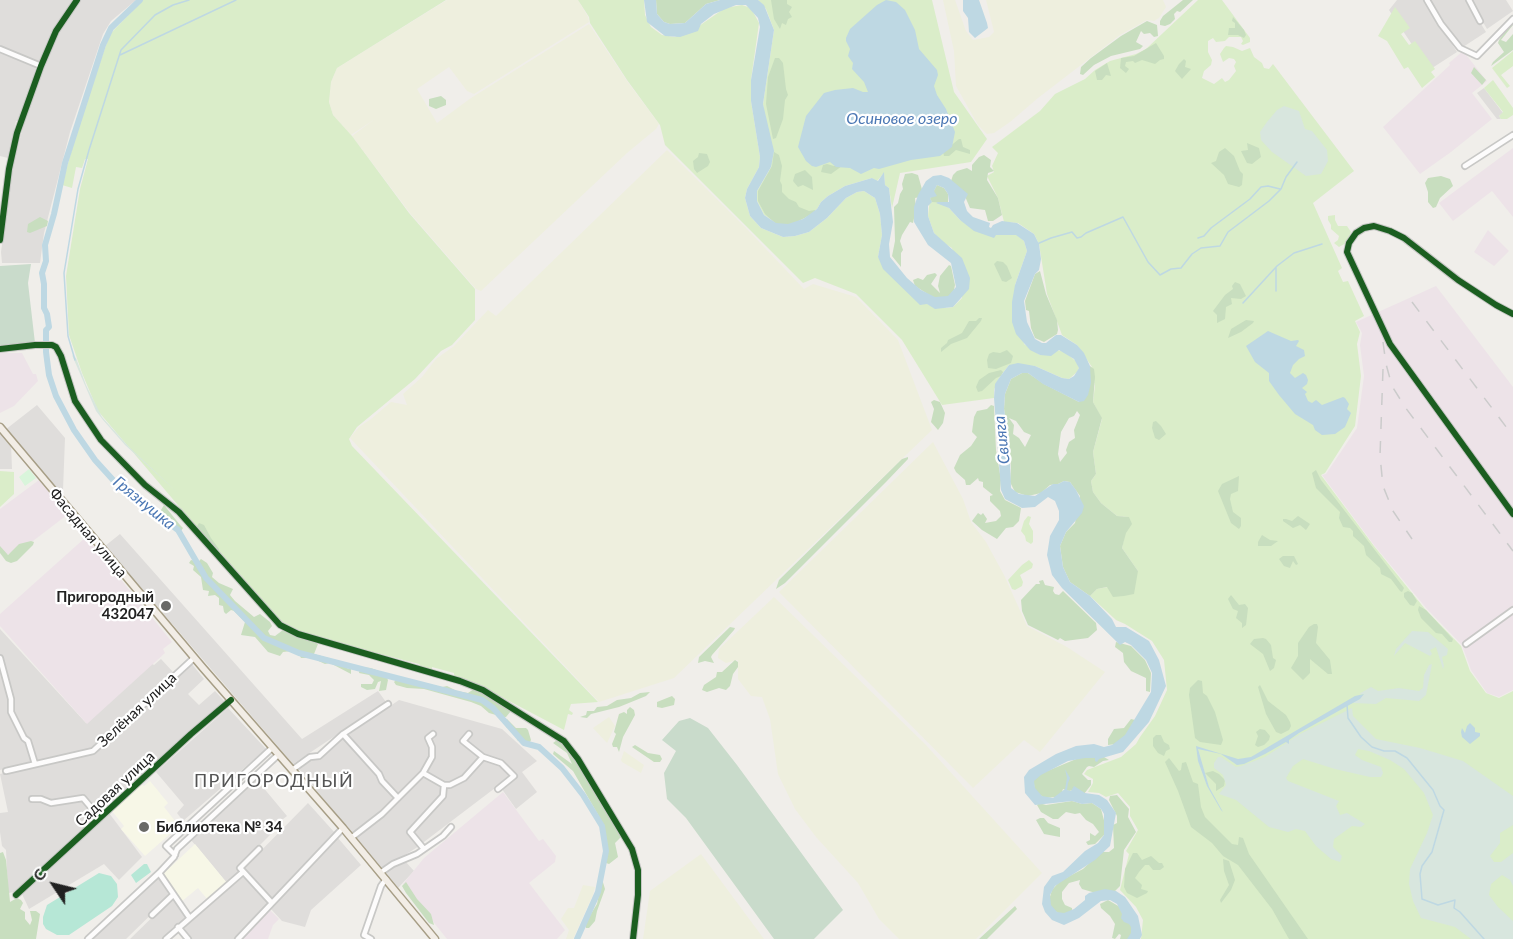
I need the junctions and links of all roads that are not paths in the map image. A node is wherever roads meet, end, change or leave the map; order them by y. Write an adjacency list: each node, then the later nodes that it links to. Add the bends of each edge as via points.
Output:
1 (77, 0): 7 (street, via 56,30)
2 (1427, 0): 4 (street, via 1460,48 1477,56)
3 (1469, 0): 5 (street)
4 (1513, 18)
5 (1480, 21)
6 (0, 49): 7 (street)
7 (40, 66): 10 (street, via 15,139)
8 (1513, 135): 9 (street)
9 (1465, 166)
10 (0, 240)
11 (1513, 314): 14 (street, via 1390,231 1368,227 1356,233 1349,243 1347,252 1390,344)
12 (0, 349): 58 (street, via 56,347 75,401 101,440 145,485 179,512 280,625 298,634 483,690 560,737 578,759 632,849 638,870)
13 (0, 427): 18 (main road, Фасадная улица)
14 (1513, 514)
15 (1513, 610): 16 (street)
16 (1466, 644)
17 (0, 657): 27 (street, via 11,712 28,741)
18 (194, 658): 19 (main road, Фасадная улица); 27 (street, Зелёная улица, via 93,751)
19 (231, 700): 24 (main road, Фасадная улица); 35 (street, Садовая улица)
20 (388, 704): 21 (street)
21 (343, 734): 28 (street, via 319,756 310,757); 33 (street)
22 (433, 734): 30 (street, via 428,738 432,757)
23 (469, 734): 26 (street, via 462,741)
24 (272, 748): 25 (main road, Фасадная улица); 41 (street, via 166,846)
25 (278, 755): 28 (main road, Фасадная улица); 41 (street)
26 (483, 757): 31 (street, via 464,778); 32 (street, via 501,763 514,776)
27 (35, 764): 29 (street, Зелёная улица)
28 (292, 770): 37 (main road, Фасадная улица)
29 (6, 771)
30 (423, 773): 31 (street); 33 (street)
31 (444, 785): 40 (street, via 443,796 410,832)
32 (498, 789)
33 (398, 798): 38 (street)
34 (32, 799): 35 (street, via 51,803 83,798)
35 (100, 818): 47 (street, Садовая улица)
36 (452, 826): 40 (street)
37 (343, 828): 38 (main road, Фасадная улица); 48 (street)
38 (351, 838): 44 (main road, Фасадная улица)
39 (259, 849): 42 (street, via 240,868)
40 (424, 849): 44 (street)
41 (175, 855): 43 (street)
42 (243, 872): 48 (street); 50 (street)
43 (159, 873): 46 (street); 52 (street)
44 (380, 873): 45 (main road, Фасадная улица)
45 (386, 879): 56 (street, via 364,935); 57 (main road, Фасадная улица)
46 (173, 895): 49 (street); 50 (street)
47 (16, 896)
48 (272, 903): 55 (street)
49 (152, 915)
50 (189, 917): 51 (street)
51 (178, 927): 53 (street); 54 (street)
52 (88, 939)
53 (166, 939)
54 (188, 939)
55 (238, 939)
56 (371, 939)
57 (435, 939)
58 (633, 939)

